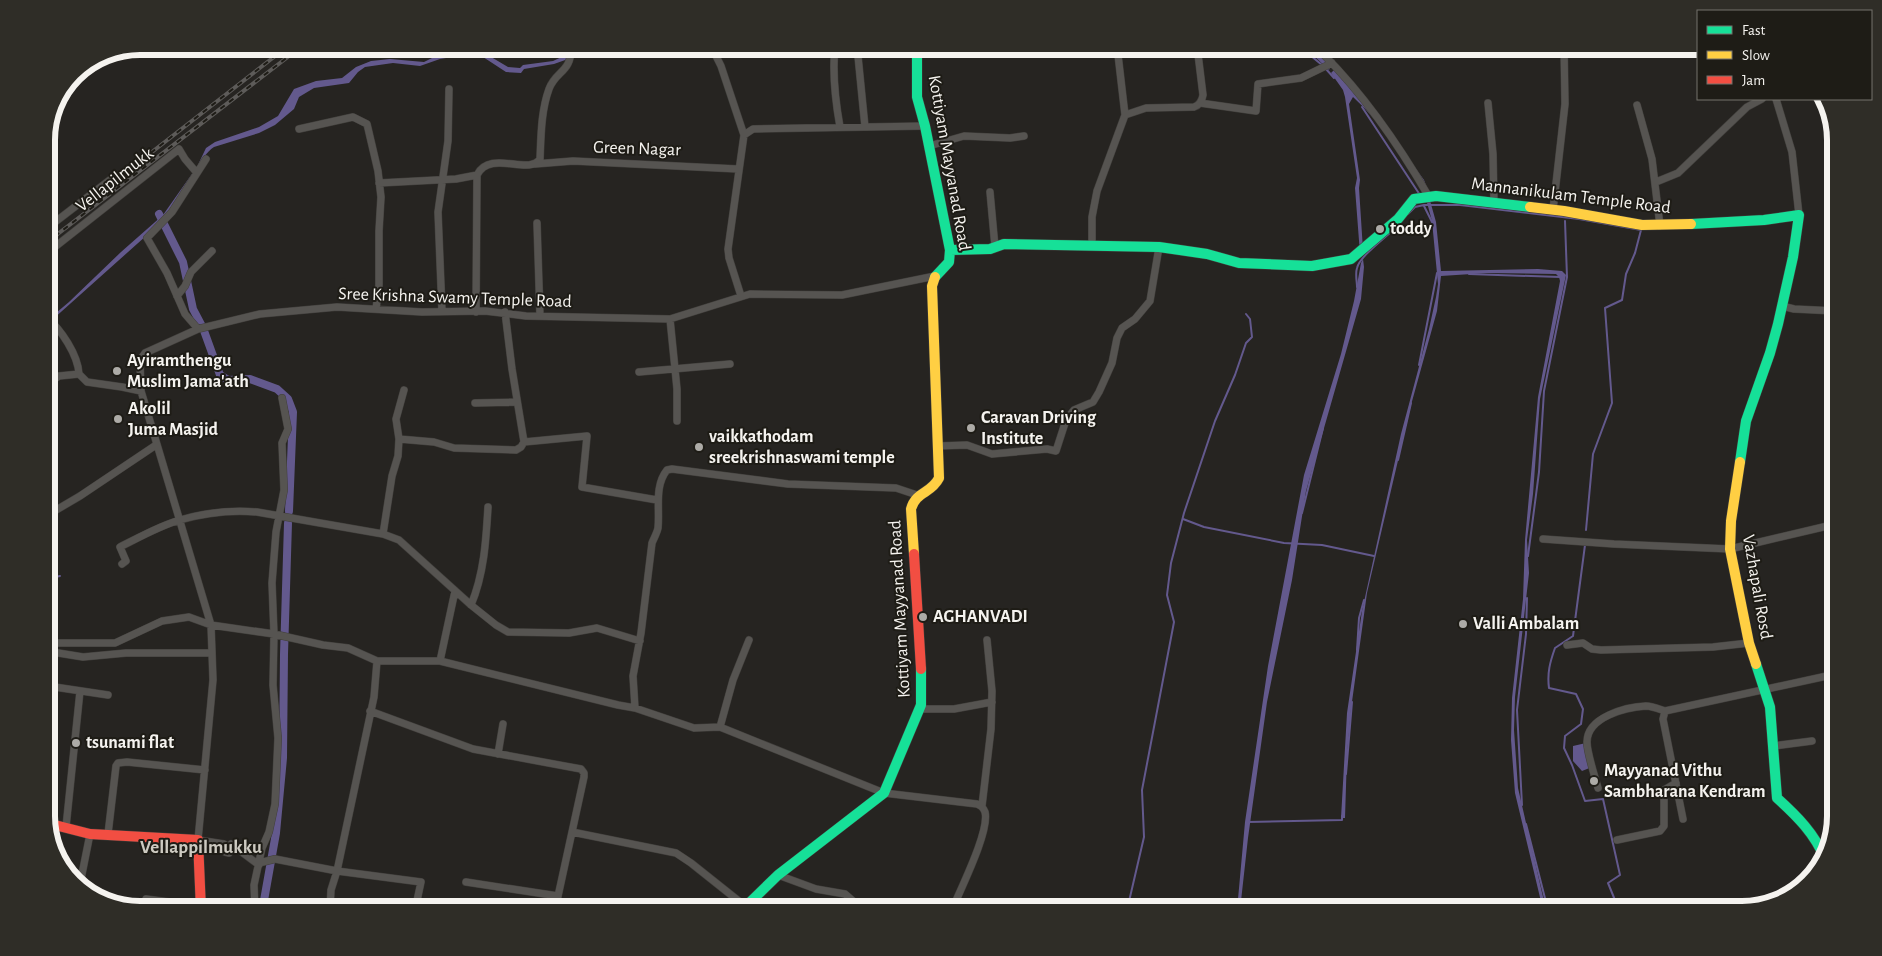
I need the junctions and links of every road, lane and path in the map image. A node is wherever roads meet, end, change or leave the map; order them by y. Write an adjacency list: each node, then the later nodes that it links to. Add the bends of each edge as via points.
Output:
1 (570, 55): 26 (street, via 569,64 549,87 543,110 540,158)
2 (716, 55): 22 (street)
3 (834, 55): 20 (street, via 834,94)
4 (858, 55): 18 (street)
5 (917, 55): 19 (street, Kottiyam Mayyanad Road, via 917,98)
6 (1118, 55): 17 (street)
7 (1198, 55): 14 (street, via 1203,94)
8 (1324, 55): 10 (street)
9 (1564, 55): 37 (street, via 1565,104)
10 (1332, 63): 14 (street, via 1301,78 1258,84 1256,112); 35 (street, via 1370,108 1414,172)
11 (449, 89): 31 (street, via 448,141)
12 (1760, 100): 32 (street, via 1747,107 1678,172)
13 (1776, 100): 38 (street, via 1792,152)
14 (1200, 103): 17 (street, via 1194,108 1146,108)
15 (1488, 103): 36 (street)
16 (1637, 105): 32 (street)
17 (1125, 116): 42 (street, via 1097,191 1092,217)
18 (865, 126): 19 (street); 20 (street)
19 (925, 126): 24 (street, Kottiyam Mayyanad Road)
20 (840, 127): 22 (street, via 753,129)
21 (298, 129): 33 (street, via 354,117 367,124)
22 (744, 135): 27 (street)
23 (1024, 136): 24 (street, via 964,136)
24 (929, 146): 46 (street, Kottiyam Mayyanad Road)
25 (206, 159): 28 (street)
26 (535, 164): 27 (street, Green Nagar, via 573,161); 29 (street, Green Nagar, via 488,164)
27 (738, 169): 50 (street, via 728,249)
28 (198, 173): 43 (street, Vellapilmukk, via 179,149); 49 (street, via 172,212 147,238)
29 (477, 175): 31 (street); 55 (street)
30 (115, 176): 39 (street)
31 (442, 180): 33 (street); 53 (street, via 438,212)
32 (1656, 182): 41 (street)
33 (379, 183): 52 (street)
34 (990, 192): 44 (street)
35 (1422, 198): 36 (street, Mannanikulam Temple Road, via 1436,196); 45 (street, via 1351,259 1306,266 1239,263 1207,254)
36 (1494, 203): 37 (street, Mannanikulam Temple Road)
37 (1553, 210): 41 (street, Mannanikulam Temple Road)
38 (1800, 215): 41 (street, Mannanikulam Temple Road, via 1748,222); 51 (street)
39 (55, 222)
40 (537, 223): 57 (street)
41 (1660, 226)
42 (1092, 245): 44 (street, via 1004,244); 45 (street)
43 (55, 247)
44 (995, 247): 46 (street)
45 (1159, 247): 75 (street, via 1150,301 1135,319 1122,328 1099,392 1093,402 1074,410 1066,420 1056,451 992,454 967,445)
46 (950, 250): 48 (street, Kottiyam Mayyanad Road, via 949,262)
47 (212, 251): 49 (street, via 191,272)
48 (935, 276): 50 (street, Sree Krishna Swamy Temple Road, via 842,295); 75 (street, via 932,286)
49 (177, 296): 60 (street, via 185,314)
50 (741, 296): 58 (street, Sree Krishna Swamy Temple Road)
51 (1782, 306): 54 (street, via 1794,310); 85 (street, Vazhapali Rosd, via 1746,421 1732,505)
52 (376, 310): 53 (street, Sree Krishna Swamy Temple Road); 60 (street, Sree Krishna Swamy Temple Road, via 336,307 260,314)
53 (442, 311): 55 (street, Sree Krishna Swamy Temple Road)
54 (1827, 311)
55 (476, 312): 56 (street, Sree Krishna Swamy Temple Road)
56 (505, 312): 57 (street, Sree Krishna Swamy Temple Road); 69 (street)
57 (540, 316): 58 (street, Sree Krishna Swamy Temple Road)
58 (670, 320): 62 (street)
59 (55, 328): 64 (street, via 68,344)
60 (198, 329): 67 (street, Sree Krishna Swamy Temple Road, via 146,353 140,360)
61 (730, 364): 62 (street)
62 (675, 368): 63 (street); 71 (street)
63 (639, 372)
64 (79, 374): 65 (street); 67 (street, via 87,382)
65 (55, 379)
66 (404, 390): 72 (street, via 396,419)
67 (140, 392): 74 (street, Sree Krishna Swamy Temple Road)
68 (282, 398): 80 (street, via 288,429 282,443 284,490)
69 (517, 402): 70 (street); 73 (street)
70 (475, 403)
71 (677, 421)
72 (399, 439): 73 (street, via 434,442 454,448 516,450); 83 (street)
73 (524, 442): 77 (street, via 587,436 582,487)
74 (156, 445): 79 (street); 81 (street, Sree Krishna Swamy Temple Road)
75 (937, 446): 76 (street, via 936,485)
76 (917, 495): 77 (street, via 896,488 788,484 672,469 666,471 662,479); 108 (street, Kottiyam Mayyanad Road, via 911,510 922,683)
77 (657, 500): 93 (street, via 658,530 652,543)
78 (488, 507): 88 (street, via 483,562)
79 (55, 511)
80 (279, 515): 81 (street, via 246,511); 83 (street); 90 (street, via 272,583)
81 (179, 520): 86 (street, via 120,546 126,561); 89 (street, Sree Krishna Swamy Temple Road)
82 (1827, 526): 85 (street)
83 (383, 534): 87 (street, via 398,540)
84 (1543, 539): 85 (street)
85 (1730, 549): 95 (street, Vazhapali Rosd)
86 (122, 564)
87 (455, 591): 88 (street); 100 (street)
88 (471, 605): 93 (street, via 508,632 569,633 597,628)
89 (211, 625): 90 (street); 94 (street, via 189,617 162,621 115,643); 98 (street, Sree Krishna Swamy Temple Road)
90 (274, 634): 99 (street, via 348,648); 130 (street, via 273,686 278,738 275,804)
91 (749, 640): 112 (street, via 733,680)
92 (987, 640): 106 (street)
93 (640, 641): 107 (street, via 633,676)
94 (55, 643)
95 (1749, 643): 96 (street, via 1601,650 1583,644); 103 (street, Vazhapali Rosd)
96 (1568, 645)
97 (55, 653): 98 (street, via 83,658 126,652)
98 (212, 653): 116 (street, Sree Krishna Swamy Temple Road, via 213,680)
99 (377, 660): 100 (street); 109 (street)
100 (440, 660): 107 (street)
101 (1827, 676): 103 (street)
102 (55, 687): 104 (street)
103 (1763, 689): 110 (street); 114 (street, Vazhapali Rosd, via 1770,707)
104 (80, 691): 105 (street); 123 (street)
105 (108, 695)
106 (992, 702): 108 (street, via 954,709); 120 (street)
107 (635, 708): 112 (street, via 694,728)
108 (919, 709): 119 (street, Kottiyam Mayyanad Road)
109 (370, 711): 115 (street, via 473,749); 131 (street)
110 (1664, 711): 117 (street); 118 (street, via 1648,706 1618,710 1594,727 1587,742)
111 (503, 724): 115 (street)
112 (720, 727): 119 (street)
113 (1812, 740): 114 (street)
114 (1773, 746): 129 (street, Vazhapali Rosd, via 1778,798 1801,820)
115 (498, 754): 124 (street, via 581,769 584,777)
116 (205, 770): 126 (street, via 118,763); 127 (street, Sree Krishna Swamy Temple Road)
117 (1676, 783): 121 (street); 128 (street, via 1664,790 1664,826 1660,832)
118 (1598, 788)
119 (884, 793): 120 (street); 132 (street, Kottiyam Mayyanad Road)
120 (982, 806): 146 (street, via 985,816 982,836)
121 (1683, 819)
122 (56, 825): 123 (street)
123 (66, 827): 125 (street)
124 (572, 832): 135 (street); 143 (street, via 676,854)
125 (90, 834): 126 (street); 133 (street)
126 (108, 834): 127 (street)
127 (198, 840): 130 (street, via 224,844 225,852 229,853 231,844); 138 (street)
128 (1617, 840)
129 (1821, 849)
130 (259, 864): 131 (street, via 275,859); 139 (street, via 254,885)
131 (337, 871): 140 (street); 141 (street, via 421,882)
132 (778, 876): 144 (street, Kottiyam Mayyanad Road); 145 (street, via 816,889 845,894)
133 (81, 877)
134 (466, 882): 135 (street)
135 (558, 896): 142 (street)
136 (146, 899): 137 (street)
137 (161, 901)
138 (201, 901)
139 (255, 901)
140 (330, 901)
141 (418, 901)
142 (557, 901)
143 (736, 901)
144 (751, 901)
145 (853, 901)
146 (956, 901)

